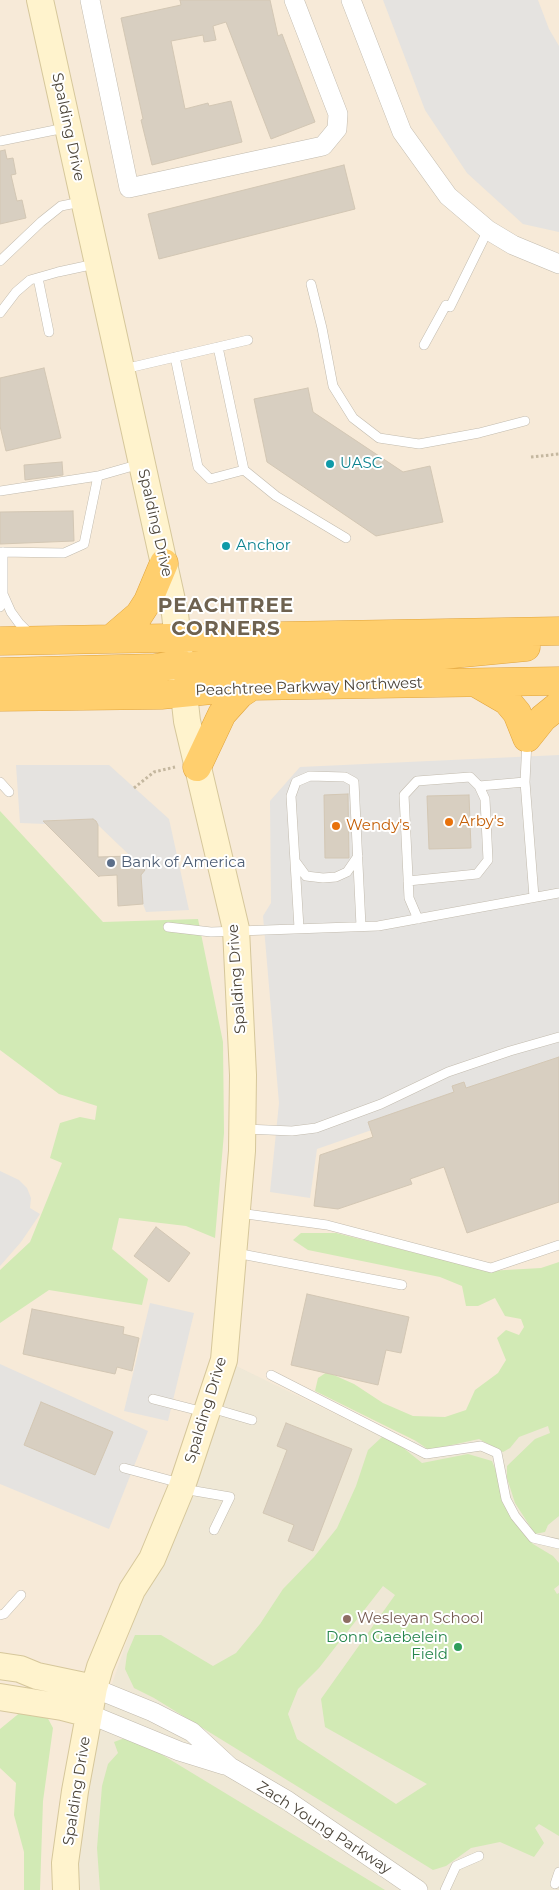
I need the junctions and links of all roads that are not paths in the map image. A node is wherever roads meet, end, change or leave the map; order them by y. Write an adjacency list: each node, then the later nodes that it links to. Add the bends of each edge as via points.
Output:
1 (40, 0): 5 (main road, Spalding Drive)
2 (90, 0): 3 (street, via 129,188 323,146 337,129 338,114)
3 (294, 0)
4 (351, 0): 8 (street, via 402,132 448,196)
5 (68, 127): 6 (lane); 7 (main road, Spalding Drive)
6 (0, 141)
7 (84, 202): 9 (lane, via 61,206); 10 (main road, Spalding Drive)
8 (488, 230): 11 (street, via 512,245); 17 (lane)
9 (0, 261)
10 (98, 264): 12 (lane); 20 (main road, Spalding Drive)
11 (559, 264)
12 (38, 278): 14 (lane, via 30,280 16,292); 15 (lane)
13 (311, 284): 21 (lane, via 333,386 353,418 379,438 419,444)
14 (0, 313)
15 (49, 332)
16 (248, 340): 18 (lane)
17 (424, 345)
18 (218, 347): 19 (lane); 23 (lane)
19 (175, 357): 20 (lane); 23 (lane, via 198,467 210,479)
20 (121, 370): 22 (main road, Spalding Drive)
21 (525, 421)
22 (142, 464): 24 (lane); 28 (main road, Spalding Drive)
23 (244, 470): 26 (lane, via 276,496)
24 (98, 476): 25 (lane); 27 (lane, via 84,544 64,553)
25 (0, 491)
26 (346, 538)
27 (1, 552): 29 (lane)
28 (164, 563): 32 (main road, Spalding Drive); 33 (highway, via 139,614)
29 (3, 594): 30 (lane); 35 (lane, via 19,623)
30 (0, 607)
31 (559, 631): 32 (highway)
32 (178, 637): 33 (highway); 38 (main road, Spalding Drive)
33 (111, 639): 35 (highway)
34 (559, 639): 38 (highway, via 541,646 379,661 206,665)
35 (38, 640): 36 (highway)
36 (0, 641)
37 (0, 672): 38 (highway, via 155,668)
38 (182, 674): 41 (highway, Peachtree Parkway Northwest); 42 (highway, Peachtree Parkway Northwest, via 161,694); 45 (main road, Spalding Drive, via 187,721)
39 (559, 681): 40 (highway, Peachtree Parkway Northwest)
40 (476, 682): 41 (highway, Peachtree Parkway Northwest); 44 (highway, via 507,701 517,713)
41 (252, 686): 45 (highway, via 222,714)
42 (0, 698)
43 (559, 705): 44 (highway)
44 (527, 738): 47 (lane)
45 (186, 767): 59 (main road, Spalding Drive)
46 (0, 782): 49 (lane)
47 (525, 782): 48 (lane); 54 (lane)
48 (479, 786): 52 (lane, via 485,799 488,860 477,874); 52 (lane, via 470,777 417,780 404,795)
49 (9, 792)
50 (358, 856): 51 (lane, via 347,872 336,877 306,876); 51 (lane, via 354,782 345,777 310,776 296,782 291,796); 56 (lane)
51 (295, 861): 58 (lane)
52 (408, 881): 55 (lane, via 409,898)
53 (559, 893): 54 (lane)
54 (534, 897): 55 (lane)
55 (418, 919): 56 (lane)
56 (361, 926): 58 (lane)
57 (168, 927): 59 (lane, via 210,932)
58 (300, 928): 59 (lane)
59 (236, 929): 61 (main road, Spalding Drive)
60 (559, 1038): 61 (lane, via 448,1072 381,1104 316,1128 292,1131)
61 (243, 1128): 62 (main road, Spalding Drive)
62 (237, 1212): 63 (lane, via 327,1225 491,1268); 64 (main road, Spalding Drive)
63 (559, 1246)
64 (233, 1252): 65 (lane); 68 (main road, Spalding Drive, via 224,1360)
65 (402, 1285)
66 (271, 1375): 73 (lane, via 426,1454 481,1446 497,1453 506,1500 515,1516 533,1538)
67 (153, 1399): 68 (lane)
68 (208, 1410): 69 (lane); 71 (main road, Spalding Drive)
69 (252, 1420)
70 (124, 1468): 71 (lane)
71 (182, 1486): 72 (lane, via 230,1497); 77 (main road, Spalding Drive, via 152,1558 132,1590)
72 (214, 1530)
73 (559, 1544)
74 (21, 1596): 75 (lane)
75 (0, 1615)
76 (0, 1666): 77 (main road)
77 (94, 1688): 79 (main road, Spalding Drive); 80 (street, Zach Young Parkway, via 192,1732)
78 (0, 1697): 79 (main road)
79 (89, 1714): 80 (street, Zach Young Parkway, via 179,1751); 84 (main road, Spalding Drive, via 74,1791 65,1863)
80 (230, 1767): 85 (street, Zach Young Parkway, via 288,1801)
81 (479, 1856): 86 (lane, via 456,1866)
82 (559, 1872): 83 (lane)
83 (555, 1884)
84 (66, 1890)
85 (418, 1890)
86 (445, 1890)

